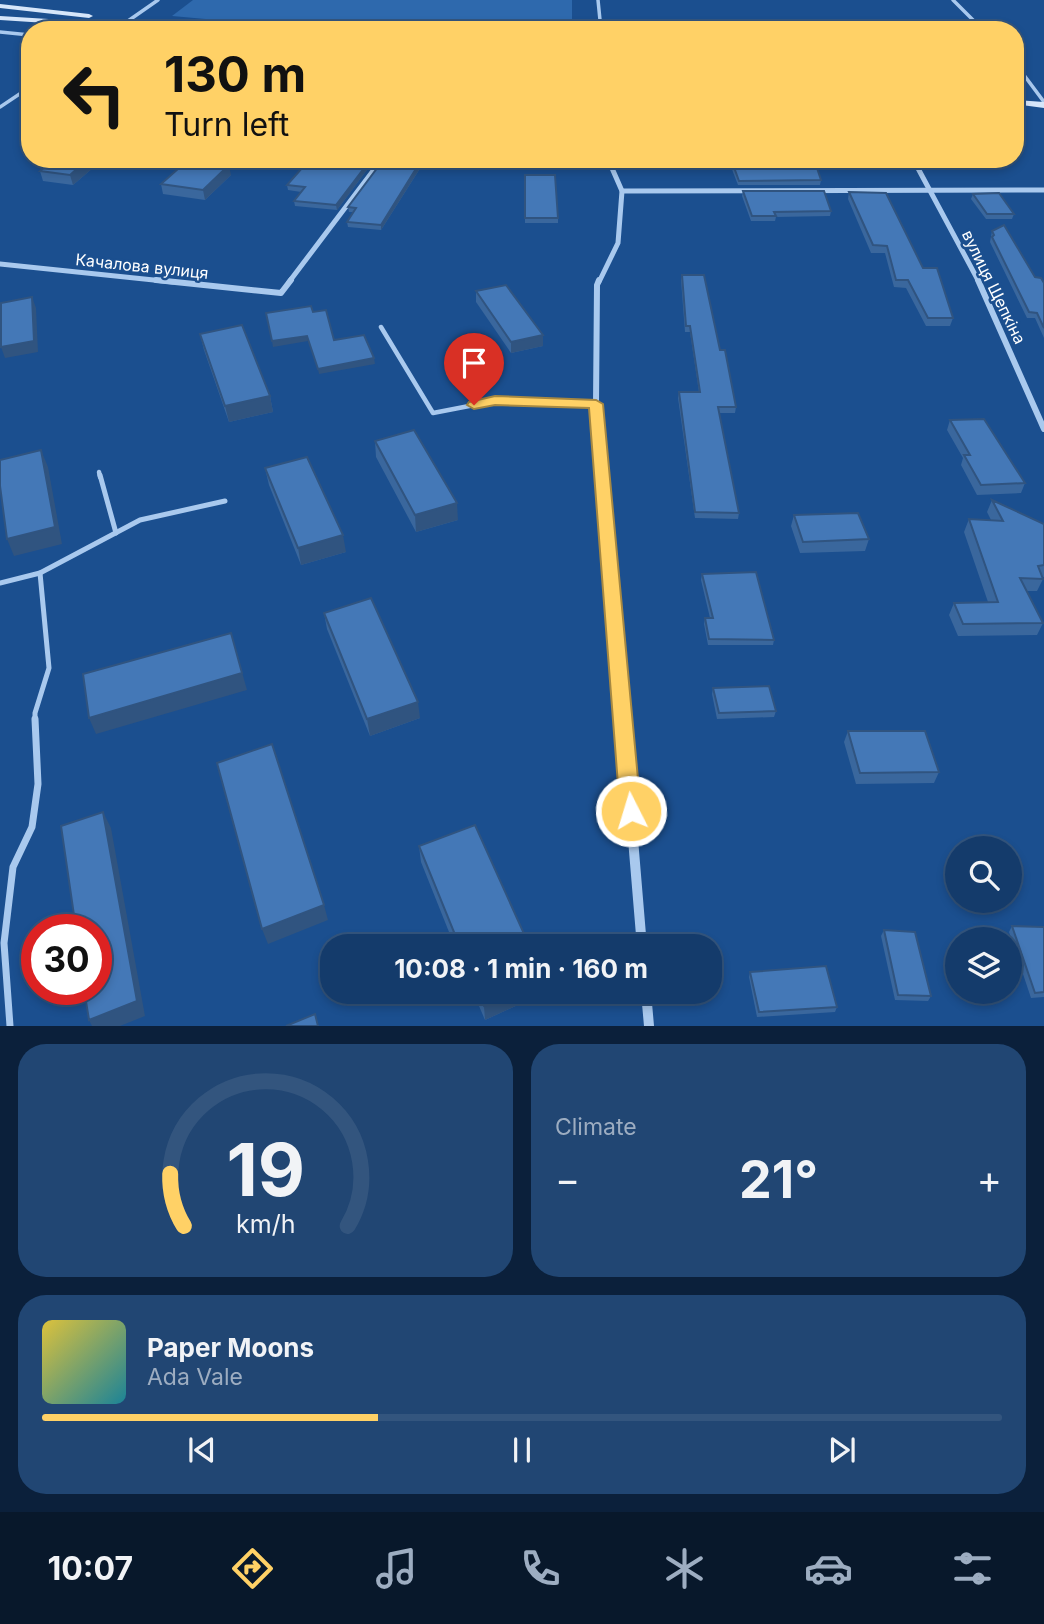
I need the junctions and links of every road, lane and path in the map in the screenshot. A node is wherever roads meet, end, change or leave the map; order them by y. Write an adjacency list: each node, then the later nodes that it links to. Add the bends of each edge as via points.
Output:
1 (158, 0): 8 (street)
2 (598, 0): 9 (street)
3 (953, 0): 10 (street)
4 (0, 6): 7 (main road)
5 (0, 18): 6 (main road)
6 (43, 21)
7 (111, 21)
8 (128, 21)
9 (600, 21)
10 (974, 21)
11 (0, 32): 12 (street)
12 (21, 34)
13 (1024, 73): 16 (street)
14 (21, 93): 17 (street)
15 (1024, 103): 16 (main road)
16 (1044, 104)
17 (0, 107)
18 (375, 168): 24 (street, Качалова вулиця, via 281,293)
19 (612, 168): 23 (street)
20 (918, 168): 21 (street, вулиця Щепкіна)
21 (928, 188): 22 (street); 23 (street); 27 (street, вулиця Щепкіна, via 984,292)
22 (1044, 190)
23 (622, 191): 26 (street, via 618,243 597,285)
24 (0, 264)
25 (381, 327): 26 (lane, via 433,413 495,401)
26 (596, 404): 33 (street)
27 (1044, 429)
28 (99, 472): 30 (lane)
29 (225, 502): 30 (lane, via 140,520)
30 (116, 533): 31 (lane)
31 (40, 573): 32 (lane); 35 (lane, via 49,668 35,713 38,784 32,827 13,867 4,943)
32 (0, 583)
33 (641, 934)
34 (647, 1004): 36 (street)
35 (10, 1026)
36 (649, 1026)

